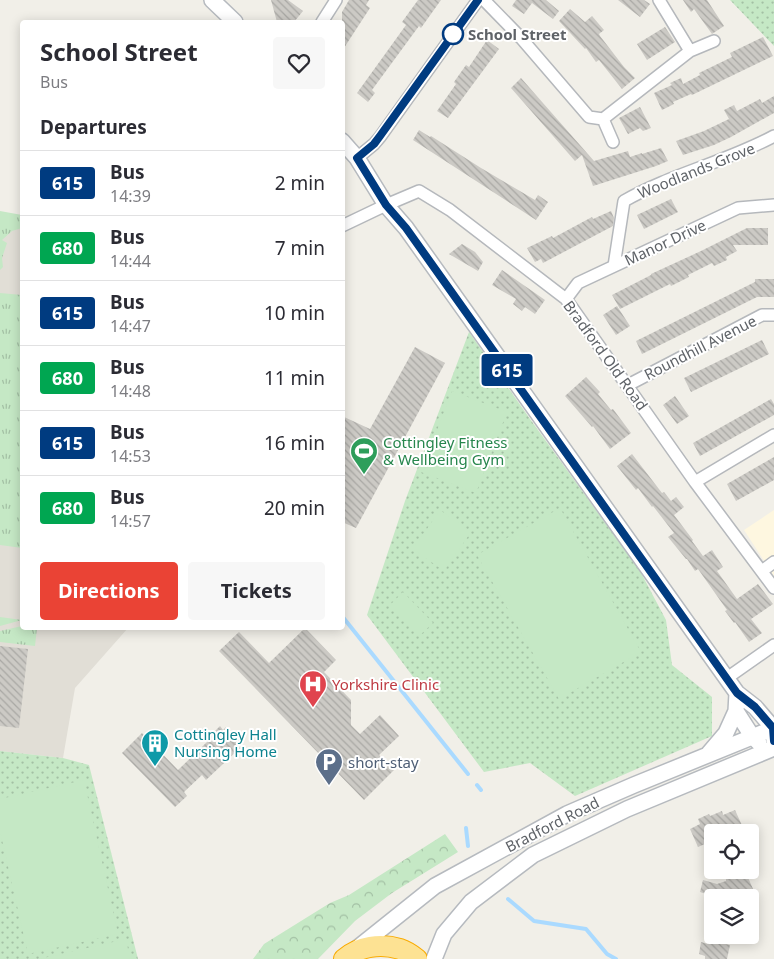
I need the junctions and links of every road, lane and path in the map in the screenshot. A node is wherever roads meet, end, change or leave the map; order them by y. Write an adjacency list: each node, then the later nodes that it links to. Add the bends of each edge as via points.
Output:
1 (212, 0): 6 (main road)
2 (336, 0): 7 (street)
3 (478, 0): 14 (street, via 374,144)
4 (484, 0): 10 (street, via 589,117)
5 (659, 0): 9 (street)
6 (233, 20)
7 (323, 20)
8 (714, 41): 9 (street)
9 (690, 51): 10 (street)
10 (603, 119): 12 (street)
11 (774, 136): 18 (street, Woodlands Grove, via 643,190 624,201)
12 (613, 142)
13 (345, 144): 14 (main road)
14 (357, 158): 15 (main road)
15 (386, 205): 17 (street); 19 (street, Bradford Old Road, via 419,191 450,210); 28 (main road, via 406,228)
16 (774, 205): 18 (street, Manor Drive, via 738,208)
17 (345, 225)
18 (614, 266): 19 (street, Manor Drive, via 578,283)
19 (566, 299): 21 (street, Bradford Old Road)
20 (774, 315): 21 (street, Roundhill Avenue, via 762,315)
21 (628, 385): 23 (street, Bradford Old Road)
22 (774, 435): 23 (street)
23 (695, 482): 25 (street, Bradford Old Road)
24 (774, 562): 25 (street)
25 (762, 571): 26 (street, Bradford Old Road)
26 (774, 588)
27 (774, 645): 28 (street)
28 (728, 678): 29 (main road)
29 (737, 693): 30 (main road); 32 (main road, via 755,707)
30 (736, 711): 31 (main road); 33 (main road, via 726,733)
31 (752, 736): 32 (main road); 33 (main road, Bradford Road)
32 (772, 739): 36 (main road, Bradford Road, via 533,855 471,902 444,934)
33 (708, 755): 34 (main road, Bradford Road, via 567,814 435,886)
34 (347, 956): 35 (highway, via 368,947 387,946 402,949)
35 (417, 959)
36 (434, 959)

